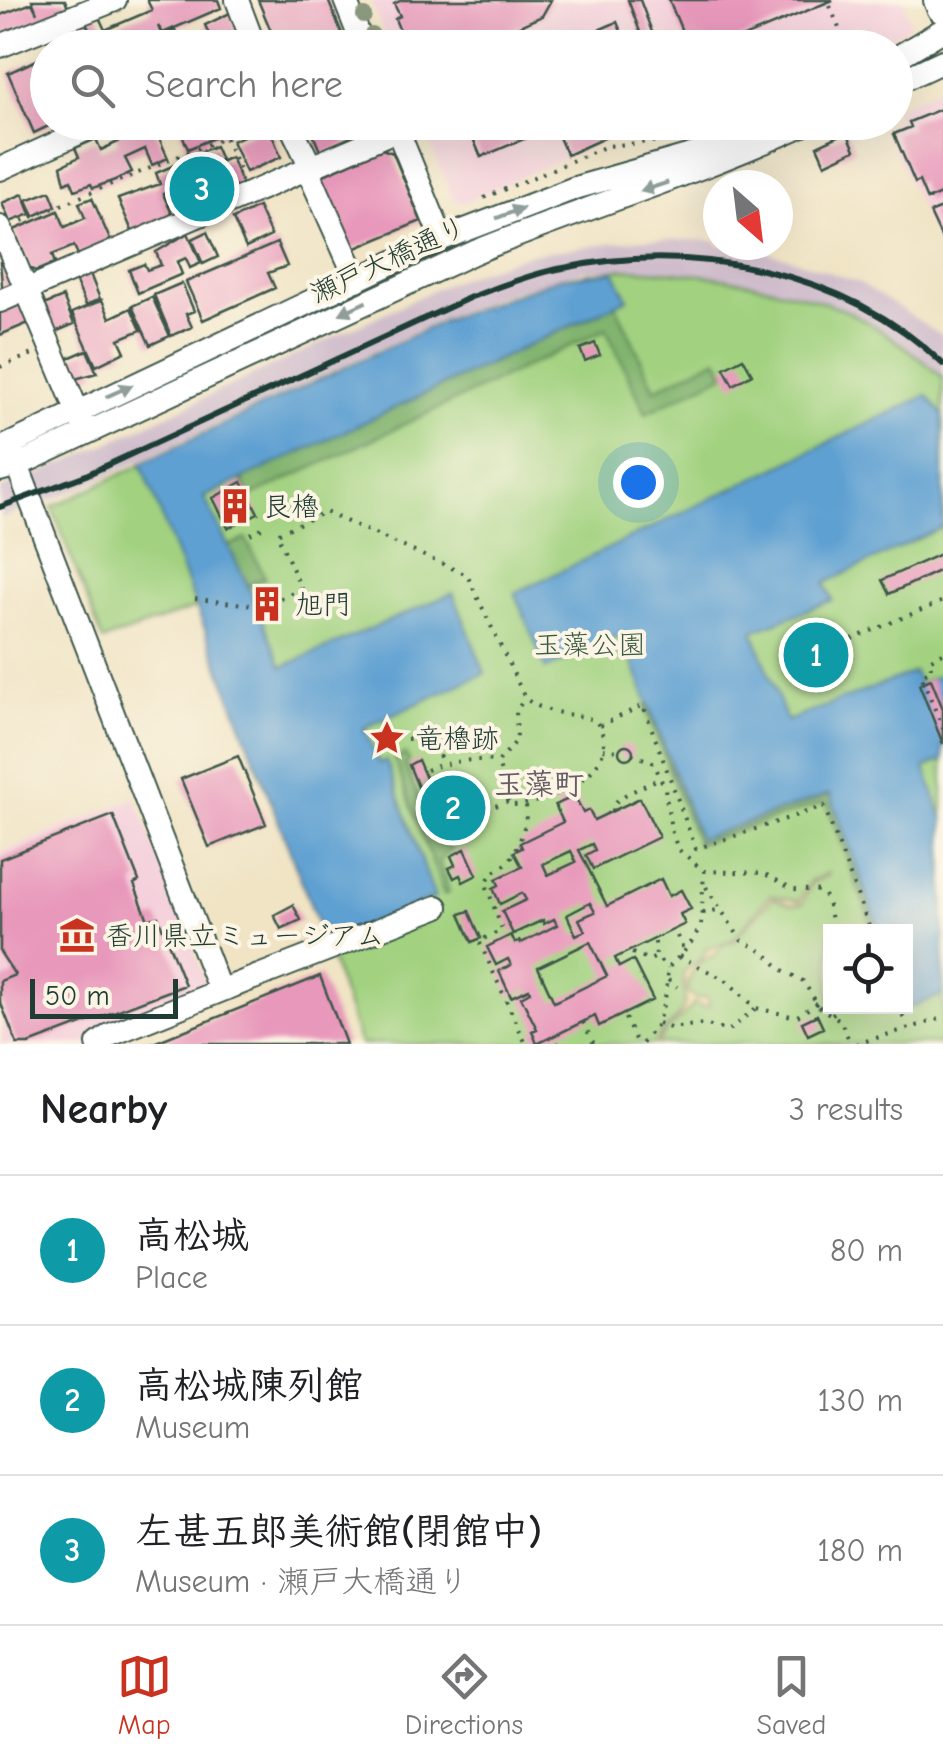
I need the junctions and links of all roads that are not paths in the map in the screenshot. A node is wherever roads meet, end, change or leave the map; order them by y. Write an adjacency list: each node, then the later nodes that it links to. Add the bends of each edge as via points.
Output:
1 (115, 0): 6 (street)
2 (238, 0): 7 (street)
3 (345, 0): 8 (street)
4 (940, 0): 5 (highway)
5 (943, 7)
6 (40, 30)
7 (249, 30)
8 (357, 30)
9 (943, 30): 12 (street)
10 (30, 34): 11 (street)
11 (0, 46)
12 (913, 48)
13 (943, 61): 14 (street)
14 (913, 75)
15 (64, 140): 22 (street)
16 (297, 140): 21 (street)
17 (367, 140): 21 (street)
18 (402, 140): 24 (street)
19 (731, 140): 24 (street, 瀬戸大橋通り, one-way to 19, via 575,188)
20 (768, 140): 29 (street, 瀬戸大橋通り, one-way to 29, via 474,252)
21 (309, 168): 25 (street); 26 (street)
22 (0, 169)
23 (0, 228): 26 (street)
24 (442, 239): 25 (street, 瀬戸大橋通り)
25 (357, 280): 28 (street, 瀬戸大橋通り, one-way to 25)
26 (26, 289): 27 (street); 28 (street)
27 (0, 300)
28 (76, 410): 29 (street); 30 (street, 瀬戸大橋通り)
29 (88, 432): 30 (street, 瀬戸大橋通り)
30 (7, 457): 32 (street)
31 (437, 908): 32 (street)
32 (220, 991): 33 (street)
33 (98, 1044)

